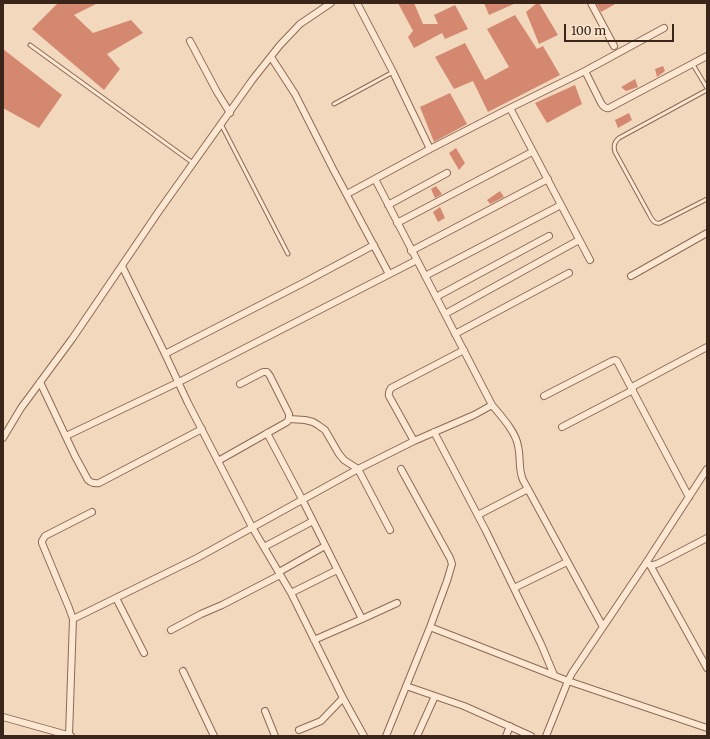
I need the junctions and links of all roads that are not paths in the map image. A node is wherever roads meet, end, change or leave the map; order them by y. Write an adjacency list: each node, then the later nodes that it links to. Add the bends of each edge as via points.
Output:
1 (332, 3): 9 (street, via 300,24)
2 (357, 3): 12 (street)
3 (591, 3): 7 (street)
4 (664, 28): 11 (street)
5 (190, 41): 16 (street)
6 (30, 45): 20 (lane)
7 (614, 46)
8 (707, 56): 10 (street)
9 (271, 57): 16 (street); 24 (street, via 295,94)
10 (692, 63): 11 (street, via 609,108 601,103); 13 (lane)
11 (585, 71): 15 (street)
12 (393, 72): 14 (lane); 18 (street)
13 (707, 89): 25 (lane, via 619,138 614,143 614,148 655,223 658,224)
14 (334, 104)
15 (510, 108): 18 (street); 19 (street)
16 (230, 113): 17 (street)
17 (221, 124): 20 (street); 34 (lane)
18 (430, 150): 22 (street)
19 (532, 152): 23 (street); 28 (street)
20 (193, 163): 37 (street)
21 (447, 173): 26 (street)
22 (375, 179): 24 (street); 26 (street)
23 (548, 179): 27 (street); 33 (street)
24 (347, 194): 32 (street)
25 (707, 199)
26 (388, 205): 28 (street)
27 (561, 205): 31 (street); 40 (street)
28 (397, 222): 33 (street)
29 (707, 233): 41 (street)
30 (549, 236): 42 (street)
31 (579, 240): 36 (street); 43 (street)
32 (374, 245): 39 (street); 47 (street)
33 (412, 251): 35 (street)
34 (288, 254)
35 (417, 260): 39 (street); 40 (street)
36 (590, 260)
37 (122, 266): 47 (street); 48 (street)
38 (569, 273): 44 (street)
39 (389, 274): 49 (street)
40 (425, 276): 42 (street)
41 (631, 276)
42 (436, 297): 43 (street)
43 (445, 314): 44 (street)
44 (455, 334): 46 (street)
45 (707, 347): 51 (street)
46 (464, 350): 53 (street); 61 (street, via 389,390 389,396)
47 (166, 354): 49 (street)
48 (40, 382): 59 (street); 60 (street)
49 (179, 382): 56 (street); 59 (street)
50 (240, 384): 54 (street, via 267,372)
51 (632, 389): 52 (street, via 619,363 612,360); 55 (street); 67 (street)
52 (544, 396)
53 (492, 405): 57 (street); 66 (street, via 517,441 521,475)
54 (290, 419): 58 (street); 64 (street, via 305,420 318,425 329,435 344,460)
55 (562, 427)
56 (202, 429): 59 (street, via 97,484 88,480); 62 (street)
57 (434, 432): 61 (street); 70 (street)
58 (267, 433): 62 (street); 68 (street)
59 (66, 436)
60 (3, 438)
61 (414, 441): 64 (street)
62 (218, 461): 72 (street)
63 (401, 468): 87 (street, via 451,561 450,571)
64 (358, 469): 68 (street); 73 (street)
65 (707, 469): 67 (street)
66 (528, 489): 70 (street); 77 (street)
67 (689, 497): 78 (street)
68 (302, 500): 71 (street); 72 (street)
69 (92, 512): 85 (street, via 45,536 42,541)
70 (478, 515): 81 (street)
71 (313, 521): 75 (street); 76 (street)
72 (252, 527): 76 (street); 83 (street, via 197,558)
73 (390, 530)
74 (707, 538): 78 (street, via 655,565)
75 (325, 546): 79 (street); 80 (street)
76 (264, 547): 80 (street)
77 (567, 562): 81 (street); 88 (street)
78 (648, 564): 88 (street); 92 (street)
79 (337, 570): 82 (street); 86 (street)
80 (279, 573): 82 (street); 89 (street)
81 (514, 588): 94 (street)
82 (291, 593): 90 (street)
83 (116, 598): 85 (street); 91 (street)
84 (397, 603): 86 (street)
85 (73, 619): 104 (street)
86 (362, 619): 90 (street)
87 (430, 627): 94 (street); 96 (street)
88 (604, 627): 95 (street)
89 (171, 630)
90 (314, 640): 98 (street)
91 (144, 653)
92 (707, 668)
93 (183, 671): 105 (street)
94 (554, 675): 95 (street)
95 (568, 680): 102 (street); 112 (street)
96 (406, 686): 97 (street); 108 (street)
97 (435, 696): 101 (street); 109 (street)
98 (343, 698): 103 (street, via 321,721); 107 (street)
99 (265, 711): 106 (street)
100 (3, 717): 104 (street)
101 (510, 726): 110 (street); 111 (street)
102 (707, 728)
103 (299, 730)
104 (70, 736)
105 (214, 736)
106 (275, 736)
107 (364, 736)
108 (386, 736)
109 (417, 736)
110 (506, 736)
111 (531, 736)
112 (546, 736)

